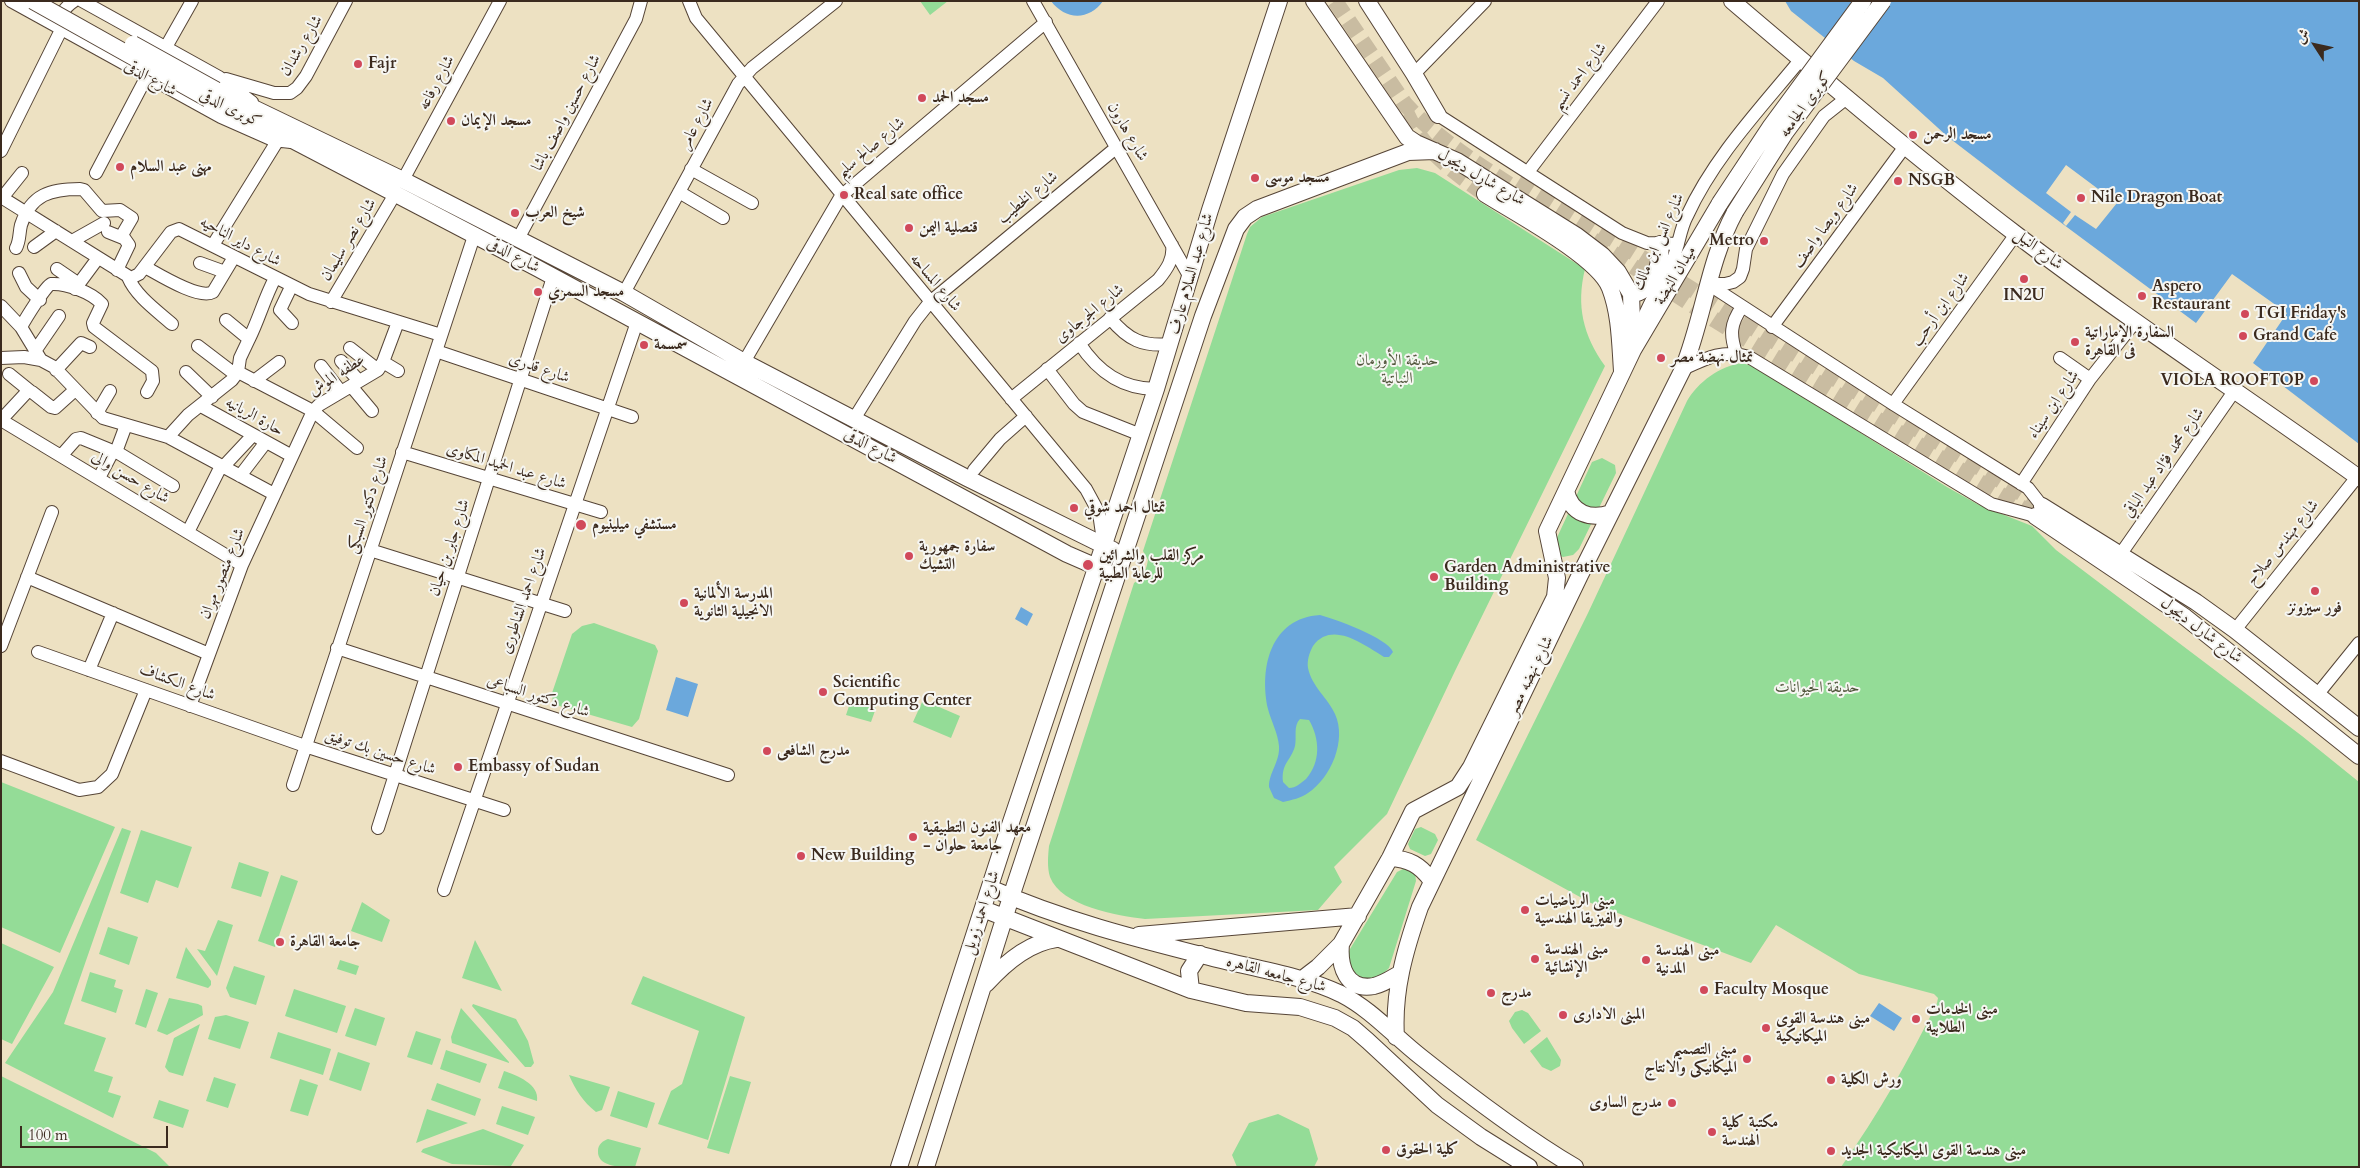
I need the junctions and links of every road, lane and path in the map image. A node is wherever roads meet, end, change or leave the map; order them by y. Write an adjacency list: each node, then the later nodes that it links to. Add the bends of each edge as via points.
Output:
1 (11, 1): 21 (street, شارع الدقى)
2 (49, 1): 21 (street, via 44,8)
3 (55, 1): 29 (main road, كوبرى الدقى, bridge)
4 (74, 1): 23 (street, via 63,11)
5 (82, 1): 24 (street)
6 (192, 1): 24 (street)
7 (346, 1): 29 (street, شارع رشدان, via 306,76 290,93)
8 (500, 1): 43 (street, شارع رفاعه)
9 (641, 1): 58 (street, شارع حسين واصف باشا, via 636,19)
10 (689, 1): 28 (street, شارع المساحه, via 696,18)
11 (836, 1): 28 (street, شارع عامر)
12 (1033, 1): 22 (street, شارع هارون)
13 (1279, 1): 77 (main road, شارع عبد السلام عارف, via 1210,210)
14 (1314, 1): 38 (main road, شارع شارل ديجول, via 1403,133 1416,144)
15 (1367, 1): 26 (main road)
16 (1485, 1): 26 (street)
17 (1658, 1): 40 (street, شارع احمد نسيم)
18 (1732, 1): 25 (main road, شارع النيل)
19 (1863, 1): 50 (main road, كوبرى الجامعه, bridge, via 1771,126)
20 (1883, 1): 52 (main road, كوبرى الجامعه, bridge, via 1785,133)
21 (33, 8): 23 (street, شارع الدقى); 29 (main road, كوبرى الدقى, bridge)
22 (1046, 22): 36 (street, شارع هارون); 47 (street, شارع صالح سليم)
23 (61, 30): 27 (street, شارع الدقى); 37 (street)
24 (166, 47): 29 (street)
25 (1801, 60): 30 (main road, شارع النيل); 61 (street, شارع انس ابن مالك, via 1734,139 1686,217)
26 (1414, 74): 32 (main road)
27 (147, 76): 33 (street, شارع الدقى, via 221,117); 42 (street)
28 (743, 76): 39 (street, شارع عامر); 47 (street, شارع المساحه)
29 (214, 89): 31 (main road, كوبرى الدقى); 34 (main road, كوبرى الدقى)
30 (1848, 97): 35 (main road, شارع النيل); 78 (street, via 1824,116 1783,174 1746,249 1740,277 1724,284)
31 (265, 113): 43 (main road, شارع الدقى)
32 (1438, 115): 40 (street)
33 (278, 140): 34 (street, شارع الدقى); 62 (street)
34 (296, 142): 45 (main road, شارع الدقى)
35 (1906, 145): 55 (main road, شارع النيل); 99 (street, شارع ويصا واصف)
36 (1117, 147): 63 (street, شارع هارون); 86 (street, شارع الخطيب)
37 (2, 150)
38 (1435, 151): 79 (main road, شارع عبد السلام عارف, via 1408,152 1251,212 1236,229); 83 (main road, شارع شارل ديجول, via 1465,166 1594,248 1618,272)
39 (691, 169): 44 (street, شارع عامر); 49 (street)
40 (1528, 172): 60 (street, via 1622,233 1647,243)
41 (22, 173): 48 (street)
42 (96, 173)
43 (403, 180): 58 (main road, شارع الدقى)
44 (679, 192): 53 (street); 82 (street, شارع عامر)
45 (395, 194): 56 (main road, شارع الدقى); 85 (street, شارع نصر سليمان)
46 (1485, 194): 125 (main road, via 1596,267 1610,287 1619,322)
47 (841, 196): 86 (street, شارع المساحه); 115 (street, شارع صالح سليم)
48 (2, 198): 51 (street)
49 (752, 203)
50 (1720, 203): 107 (main road, ميدان النهضة)
51 (26, 212): 54 (street); 57 (street, via 46,193 84,190 102,211 120,210 132,218); 65 (street, via 15,225 19,242)
52 (1735, 212): 78 (main road, ميدان النهضة, via 1720,244)
53 (723, 218)
54 (56, 232): 59 (street); 64 (street)
55 (2016, 234): 94 (main road, شارع النيل); 138 (street, شارع ابن أرحب)
56 (474, 236): 75 (main road, شارع الدقى); 100 (street, شارع دكتور السبكى)
57 (123, 238): 59 (street, via 106,228); 71 (street, via 129,245)
58 (518, 239): 82 (main road, شارع الدقى)
59 (72, 241): 67 (street)
60 (1660, 244): 61 (street); 83 (main road, via 1659,262 1652,278 1642,292)
61 (1678, 244): 107 (street, شارع انس ابن مالك, via 1644,316)
62 (213, 245): 66 (street, شارع داير الناحيه); 69 (street, شارع داير الناحيه, via 176,229)
63 (1172, 245): 77 (street, شارع هارون); 90 (street, شارع الجرجاوى, via 1173,253 1165,272)
64 (34, 247)
65 (16, 248)
66 (234, 257): 72 (street); 76 (street, شارع داير الناحيه)
67 (98, 258): 71 (street); 81 (street)
68 (200, 263): 72 (street)
69 (145, 266): 72 (street, via 194,292 209,294 212,285); 74 (street, شارع داير الناحيه, via 135,277)
70 (57, 269): 81 (street)
71 (116, 270): 74 (street)
72 (224, 272)
73 (19, 274): 84 (street, via 26,287)
74 (128, 277): 96 (street, via 142,296)
75 (553, 277): 93 (main road, شارع الدقى); 127 (street, شارع جابر بن حيان)
76 (275, 278): 80 (street, شارع داير الناحيه); 101 (street)
77 (1191, 279): 79 (main road); 103 (main road, شارع عبد السلام عارف)
78 (1708, 284): 88 (street); 97 (main road, ميدان النهضة)
79 (1213, 285): 176 (main road, شارع عبد السلام عارف)
80 (291, 286): 85 (street, شارع داير الناحيه); 95 (street, via 280,310)
81 (77, 287): 84 (street, via 50,284); 135 (street, via 102,304 93,323 95,328 152,371 154,381)
82 (624, 292): 115 (main road, شارع الدقى)
83 (1630, 294): 107 (main road, شارع شارل ديجول)
84 (40, 300): 98 (street)
85 (331, 302): 92 (street, شارع داير الناحيه)
86 (930, 302): 137 (street, شارع المساحه); 146 (street, شارع الخطيب)
87 (1, 306): 98 (street)
88 (1742, 307): 99 (street); 109 (street, via 1730,333)
89 (59, 316): 110 (street)
90 (1110, 318): 102 (street, شارع الجرجاوى); 103 (street, via 1122,333 1132,338 1152,346)
91 (226, 320): 101 (street)
92 (398, 322): 100 (street, شارع داير الناحيه); 117 (street, عطفه الموش)
93 (637, 322): 140 (street, شارع احمد الشاطورى); 179 (main road, شارع الدقى, via 1067,554)
94 (2135, 322): 126 (street, شارع ابن سيناء); 132 (main road, شارع النيل)
95 (292, 323)
96 (172, 324)
97 (1699, 324): 118 (main road, شارع نهضه مصر)
98 (21, 327): 110 (street)
99 (1772, 327): 138 (street)
100 (441, 335): 108 (street, شارع دكتور السبكى)
101 (249, 339): 124 (street)
102 (1079, 343): 120 (street, شارع الجرجاوى); 131 (street, via 1095,364 1120,383)
103 (1171, 344): 131 (main road, شارع عبد السلام عارف)
104 (198, 346): 124 (street)
105 (90, 347): 119 (street, via 81,343)
106 (350, 348): 117 (street)
107 (1633, 350): 125 (main road, شارع نهضه مصر)
108 (436, 351): 127 (street, شارع قدرى); 155 (street, شارع دكتور السبكى)
109 (1736, 354): 118 (street, via 1714,355); 169 (street, via 1749,357 1991,504 2012,512)
110 (38, 355): 111 (street); 119 (street)
111 (1, 358)
112 (2060, 358): 126 (street)
113 (341, 361): 129 (street)
114 (278, 362): 128 (street)
115 (744, 362): 146 (main road, شارع الدقى)
116 (321, 366): 129 (street)
117 (381, 366): 121 (street); 129 (street, عطفه الموش)
118 (1684, 369): 172 (main road, شارع نهضه مصر)
119 (56, 370): 130 (street)
120 (1047, 370): 137 (street, شارع الجرجاوى); 150 (street, via 1083,412)
121 (398, 371)
122 (186, 372): 136 (street)
123 (9, 374): 133 (street)
124 (237, 374): 128 (street); 136 (street)
125 (1622, 374): 166 (main road, شارع نهضه مصر)
126 (2090, 378): 164 (street, شارع ابن سيناء)
127 (520, 380): 140 (street, شارع قدرى); 163 (street, شارع جابر بن حيان)
128 (254, 381): 141 (street)
129 (351, 386): 141 (street, عطفه الموش, via 319,404); 142 (street)
130 (75, 390): 133 (street, via 55,408); 143 (street)
131 (1156, 390): 150 (main road, شارع عبد السلام عارف)
132 (2235, 390): 161 (main road, شارع النيل); 177 (street, شارع محمد فؤاد عبد الباقي)
133 (30, 391): 147 (street)
134 (110, 391): 143 (street)
135 (147, 392)
136 (212, 397): 139 (street)
137 (1011, 399): 144 (street, شارع المساحه)
138 (1893, 404): 164 (street)
139 (201, 406): 149 (street, حارة الريانيه); 151 (street, via 178,424)
140 (607, 409): 145 (street, شارع قدرى); 168 (street, شارع احمد الشاطورى)
141 (313, 411): 153 (street); 157 (street, عطفه الموش)
142 (372, 412)
143 (97, 413): 148 (street, via 111,422)
144 (1026, 416): 159 (street, via 1000,439); 174 (street, شارع المساحه, via 1091,496 1102,522)
145 (632, 417)
146 (854, 419): 174 (main road, شارع الدقى)
147 (1, 420): 156 (street, شارع حسن والى)
148 (126, 425): 151 (street); 154 (street)
149 (253, 435): 152 (street, حارة الريانيه); 158 (street)
150 (1141, 435): 174 (main road, شارع عبد السلام عارف)
151 (168, 437): 158 (street)
152 (266, 442): 157 (street, حارة الريانيه); 160 (street)
153 (357, 448)
154 (114, 452): 156 (street, via 79,437); 162 (street); 165 (street)
155 (402, 452): 163 (street, شارع عبد الحميد المكاوى); 175 (street, شارع دكتور السبكى)
156 (61, 456): 162 (street, شارع حسن والى)
157 (292, 456): 167 (street, شارع منصور مهران)
158 (222, 466): 160 (street); 173 (street)
159 (974, 470)
160 (240, 476): 167 (street)
161 (2358, 477): 186 (street, شارع مهندس صلاح)
162 (99, 478): 173 (street, شارع حسن والى)
163 (489, 479): 168 (street, شارع عبد الحميد المكاوى); 182 (street, شارع جابر بن حيان)
164 (2021, 484): 169 (street, via 2033,493)
165 (174, 486)
166 (1566, 491): 172 (main road, via 1571,505 1584,514 1598,516); 208 (main road, شارع نهضه مصر, via 1547,531 1556,572 1555,597 1466,778 1449,793 1413,811)
167 (274, 494): 178 (street, شارع منصور مهران)
168 (574, 504): 171 (street, شارع عبد الحميد المكاوى); 183 (street, شارع احمد الشاطورى)
169 (2038, 511): 177 (main road, شارع شارل ديجول); 200 (main road, شارع شارل ديجول, via 2185,617)
170 (52, 512): 180 (street)
171 (601, 512)
172 (1611, 513): 209 (main road, شارع نهضه مصر)
173 (188, 532): 178 (street, شارع حسن والى)
174 (1104, 546): 176 (main road, شارع الدقى); 179 (main road, شارع احمد زويل)
175 (370, 550): 182 (street); 189 (street, شارع دكتور السبكى)
176 (1124, 555): 181 (main road, شارع احمد زويل)
177 (2120, 555): 186 (main road, شارع شارل ديجول)
178 (242, 565): 191 (street, شارع منصور مهران)
179 (1098, 567): 181 (main road, شارع الدقى); 210 (main road, شارع احمد زويل)
180 (27, 577): 185 (street); 188 (street)
181 (1117, 577): 212 (main road, شارع احمد زويل)
182 (458, 578): 183 (street); 193 (street, شارع جابر بن حيان)
183 (540, 603): 184 (street); 196 (street, شارع احمد الشاطورى)
184 (565, 611)
185 (113, 613): 191 (street); 192 (street)
186 (2235, 630): 195 (main road, شارع شارل ديجول)
187 (2359, 643): 195 (street)
188 (1, 646)
189 (337, 648): 193 (street, شارع دكتور السباعى); 199 (street, شارع دكتور السبكى)
190 (38, 652): 192 (street, شارع الكشاف)
191 (209, 654): 197 (street, شارع منصور مهران)
192 (89, 670): 194 (street, شارع الكشاف)
193 (426, 677): 196 (street, شارع دكتور السباعى); 202 (street, شارع جابر بن حيان)
194 (146, 690): 197 (street, شارع الكشاف); 201 (street, via 112,774 98,787 79,790)
195 (2317, 695): 198 (main road, شارع شارل ديجول)
196 (507, 703): 203 (street, شارع دكتور السباعى); 205 (street, شارع احمد الشاطورى)
197 (190, 706): 199 (street, شارع الكشاف)
198 (2359, 728)
199 (304, 746): 202 (street, شارع حسين بك توفيق); 204 (street, شارع دكتور السبكى)
200 (2359, 756)
201 (1, 761)
202 (395, 775): 205 (street, شارع حسين بك توفيق); 207 (street, شارع جابر بن حيان)
203 (728, 775)
204 (293, 785)
205 (474, 800): 206 (street, شارع حسين بك توفيق); 211 (street, شارع احمد الشاطورى)
206 (504, 810)
207 (378, 828)
208 (1390, 858): 209 (main road, via 1414,863); 214 (main road, شارع نهضه مصر)
209 (1431, 880): 220 (main road, شارع نهضه مصر)
210 (990, 888): 212 (main road, شارع جامعه القاهره); 213 (main road, شارع احمد زويل)
211 (444, 890)
212 (1011, 897): 215 (main road, شارع احمد زويل); 216 (main road, شارع جامعه القاهره, via 1075,922)
213 (983, 909): 215 (main road, شارع جامعه القاهره); 224 (main road, شارع احمد زويل)
214 (1358, 916): 216 (main road); 218 (main road, شارع نهضه مصر)
215 (1005, 918): 217 (main road, شارع جامعه القاهره); 222 (main road, شارع احمد زويل)
216 (1126, 936): 219 (main road, شارع جامعه القاهره)
217 (1056, 939): 222 (main road, via 1046,940 1019,955); 223 (main road, شارع جامعه القاهره)
218 (1341, 944): 220 (main road, via 1342,968 1355,983 1375,986); 221 (main road, شارع نهضه مصر)
219 (1200, 954): 221 (main road, شارع جامعه القاهره); 223 (main road, via 1189,971)
220 (1399, 974): 226 (main road, شارع نهضه مصر, via 1395,1002)
221 (1301, 980): 226 (main road, شارع جامعه القاهره, via 1325,987 1354,1002)
222 (984, 986): 225 (main road, شارع احمد زويل)
223 (1191, 990): 229 (main road, شارع جامعه القاهره, via 1246,1003 1300,1007 1335,1018 1353,1028 1437,1105)
224 (950, 1013): 225 (main road, via 962,1014); 227 (main road, شارع احمد زويل)
225 (973, 1022): 228 (main road, شارع احمد زويل)
226 (1396, 1037): 230 (main road, شارع جامعه القاهره, via 1467,1093)
227 (899, 1167)
228 (926, 1167)
229 (1529, 1167)
230 (1575, 1167)

